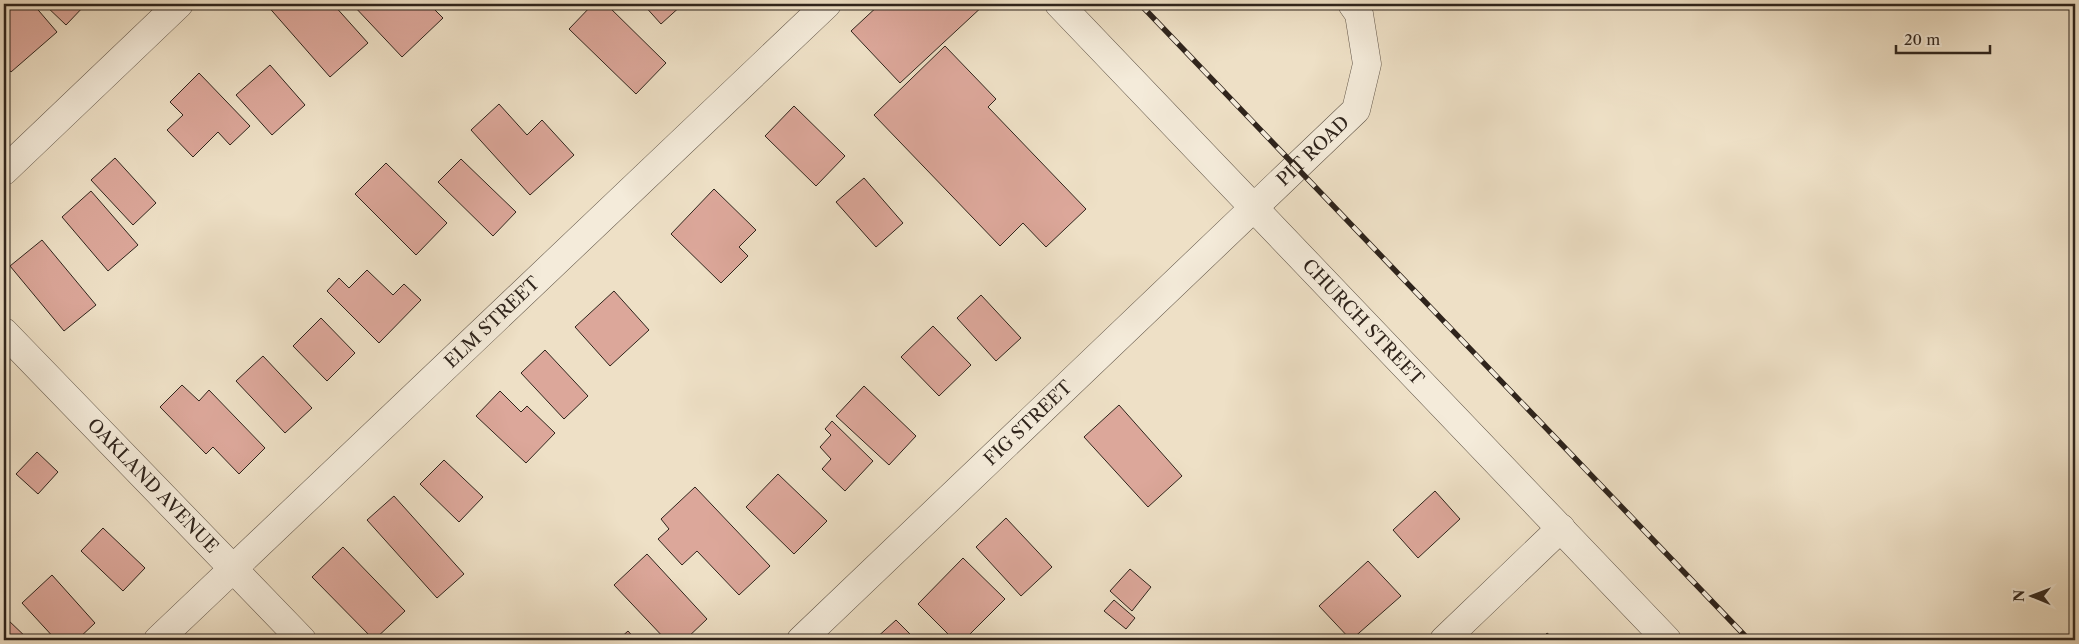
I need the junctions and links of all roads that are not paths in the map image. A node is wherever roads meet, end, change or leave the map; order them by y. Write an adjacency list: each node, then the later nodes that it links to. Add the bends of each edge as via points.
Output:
1 (178, 4): 5 (street)
2 (827, 4): 9 (street, ELM STREET)
3 (1059, 4): 6 (street, CHURCH STREET)
4 (1352, 4): 6 (street, PIT ROAD, via 1359,14 1367,64 1356,110)
5 (4, 171)
6 (1254, 206): 8 (street, CHURCH STREET); 12 (street, FIG STREET)
7 (4, 332): 9 (street, OAKLAND AVENUE)
8 (1561, 528): 13 (street); 14 (street, CHURCH STREET)
9 (233, 568): 10 (street, ELM STREET); 11 (street, OAKLAND AVENUE)
10 (158, 640)
11 (302, 640)
12 (801, 640)
13 (1444, 640)
14 (1668, 640)

